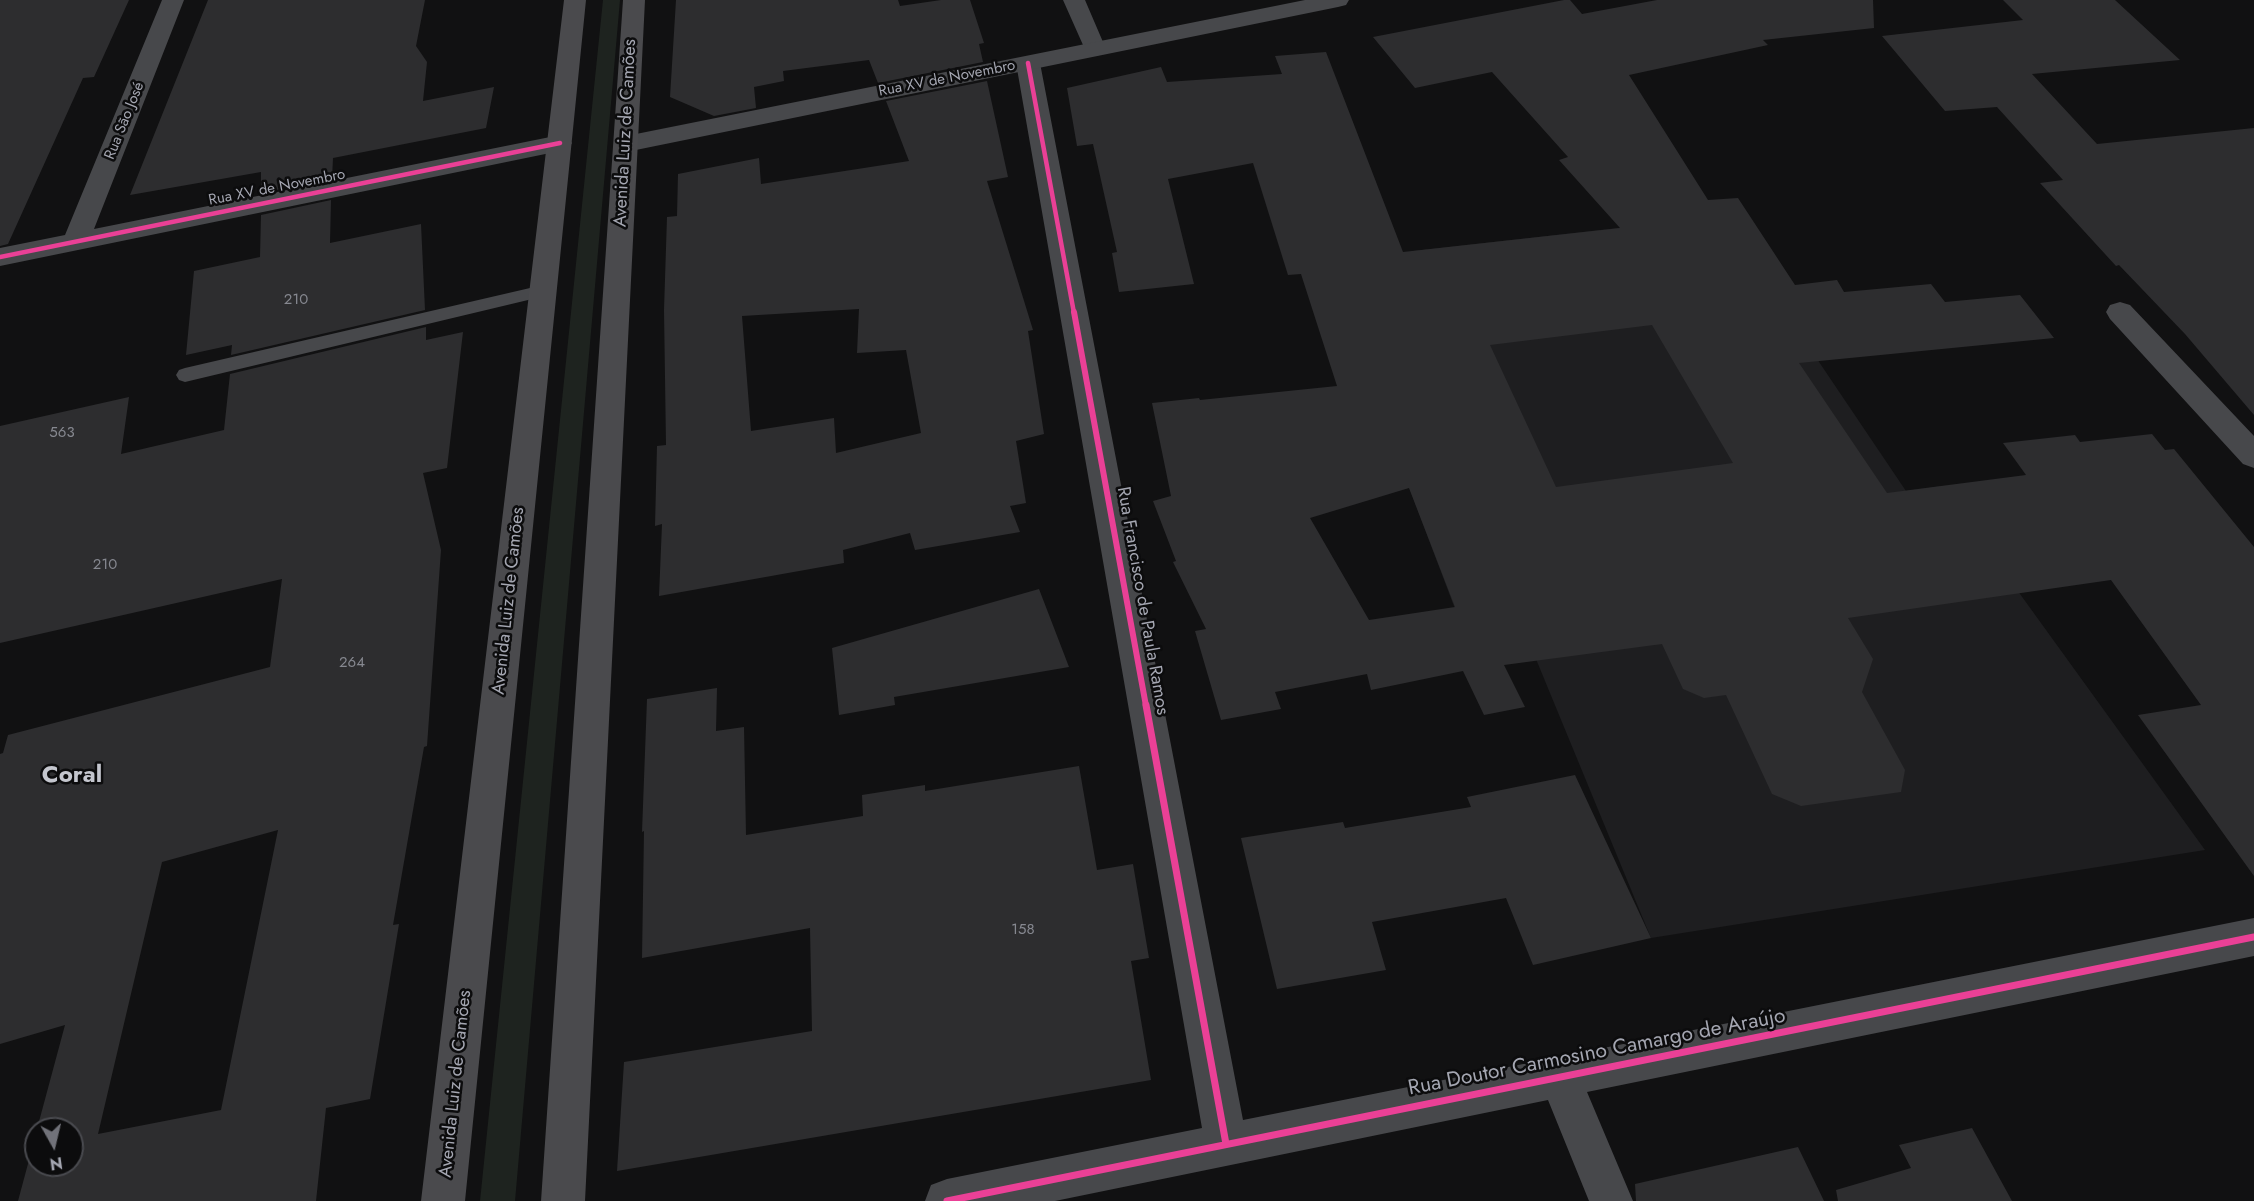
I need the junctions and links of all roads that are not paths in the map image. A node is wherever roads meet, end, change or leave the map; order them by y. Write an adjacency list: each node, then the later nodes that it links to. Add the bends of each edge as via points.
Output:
1 (173, 0): 10 (street, Rua São José)
2 (575, 0): 8 (main road, Avenida Luiz de Camões)
3 (634, 0): 9 (main road, Avenida Luiz de Camões)
4 (1074, 0): 6 (street)
5 (1338, 0): 6 (street, Rua XV de Novembro)
6 (1095, 49): 7 (street, Rua XV de Novembro)
7 (1028, 63): 9 (street, Rua XV de Novembro); 18 (street, Rua Francisco de Paula Ramos)
8 (560, 144): 10 (street, Rua XV de Novembro); 12 (main road, Avenida Luiz de Camões)
9 (626, 144): 20 (main road, Avenida Luiz de Camões)
10 (76, 241): 11 (street, Rua XV de Novembro)
11 (0, 257)
12 (543, 291): 14 (lane); 19 (main road, Avenida Luiz de Camões)
13 (2120, 312): 15 (street)
14 (185, 375)
15 (2254, 456)
16 (2254, 937): 17 (street, Rua Doutor Carmosino Camargo de Araújo)
17 (1560, 1077): 18 (street, Rua Doutor Carmosino Camargo de Araújo); 22 (street)
18 (1226, 1144): 21 (street, Rua Doutor Carmosino Camargo de Araújo)
19 (443, 1201)
20 (563, 1201)
21 (947, 1201)
22 (1611, 1201)

